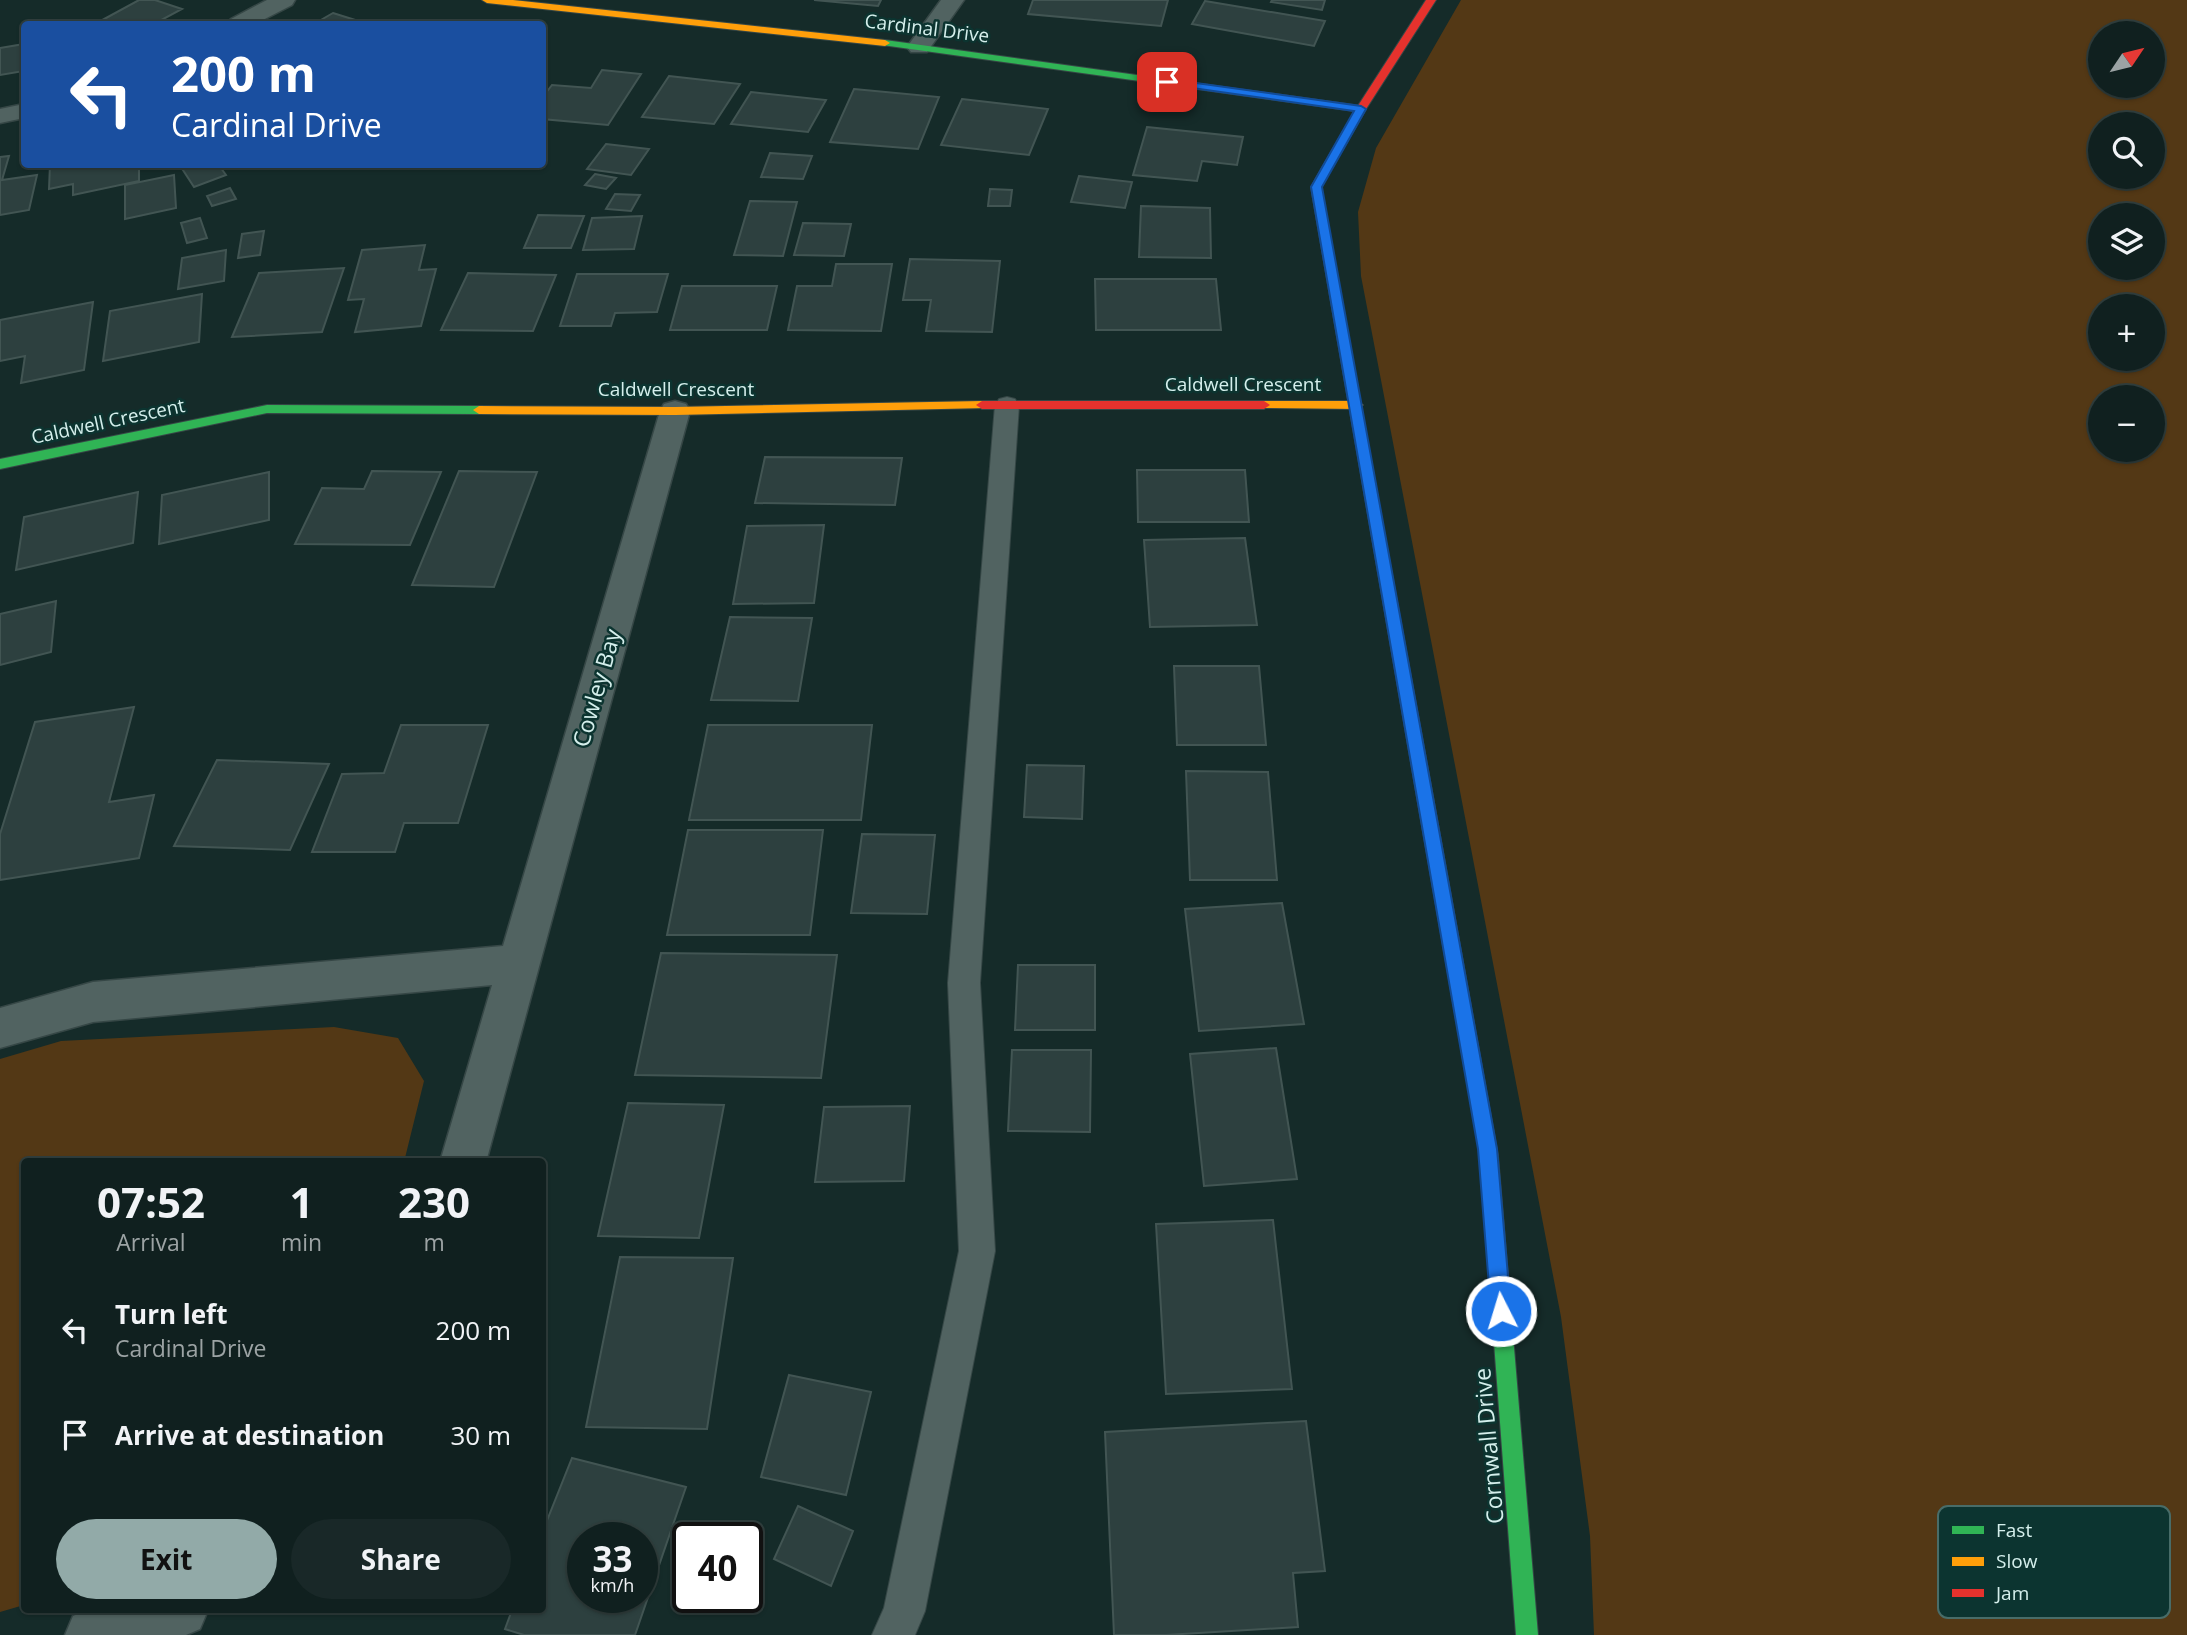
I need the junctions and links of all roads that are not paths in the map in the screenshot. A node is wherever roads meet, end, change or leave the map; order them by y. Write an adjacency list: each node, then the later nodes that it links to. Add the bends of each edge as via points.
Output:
1 (284, 0): 5 (street)
2 (486, 0): 6 (street, Cardinal Drive)
3 (953, 0): 6 (street)
4 (1431, 0): 7 (street, Cornwall Drive)
5 (246, 21)
6 (919, 47): 7 (street, Cardinal Drive)
7 (1361, 109): 11 (street, Cornwall Drive, via 1316,187)
8 (21, 112): 9 (street)
9 (0, 116)
10 (1007, 405): 11 (street, Caldwell Crescent); 12 (street, Caldwell Crescent); 19 (lane, via 964,983 977,1251 905,1611)
11 (1357, 405): 20 (street, Cornwall Drive, via 1488,1149)
12 (676, 411): 13 (street, Caldwell Crescent, via 267,409); 14 (street, Cowley Bay)
13 (0, 464)
14 (518, 964): 15 (street, via 93,1002); 16 (street, Cowley Bay)
15 (0, 1028)
16 (464, 1158)
17 (170, 1613): 18 (street)
18 (92, 1635)
19 (893, 1635)
20 (1527, 1635)

